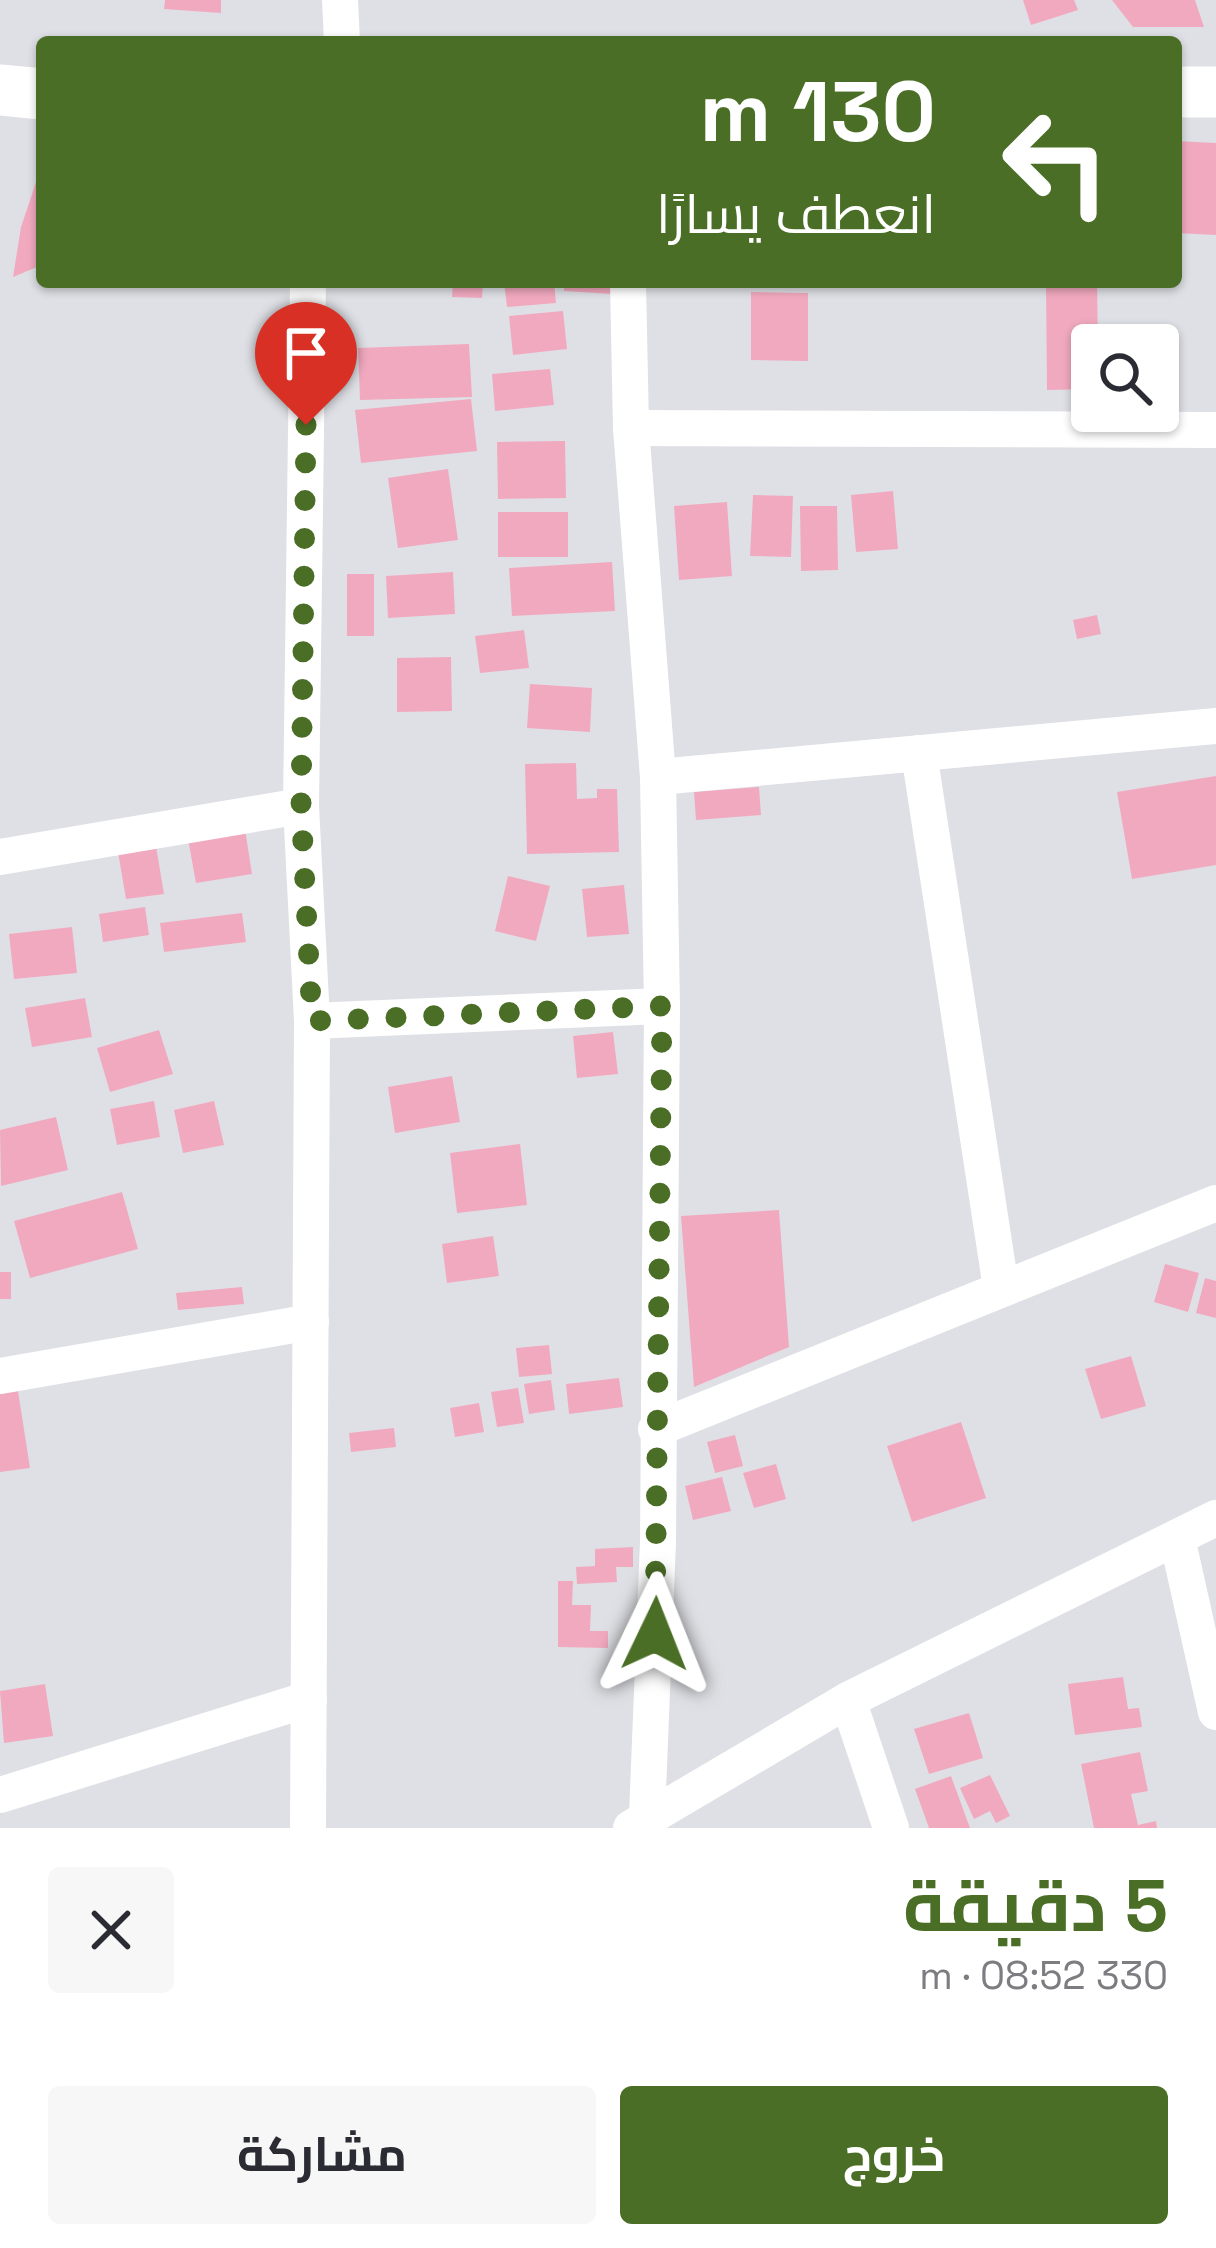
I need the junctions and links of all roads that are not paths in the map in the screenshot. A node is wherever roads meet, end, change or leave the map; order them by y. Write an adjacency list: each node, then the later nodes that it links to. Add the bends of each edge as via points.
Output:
1 (340, 0): 2 (street)
2 (342, 36)
3 (0, 90): 6 (street)
4 (1182, 92): 5 (street)
5 (1216, 92)
6 (36, 93)
7 (308, 288): 14 (street)
8 (628, 288): 9 (street)
9 (631, 428): 10 (street); 13 (street)
10 (1216, 430)
11 (1216, 726): 12 (street)
12 (919, 753): 13 (street); 19 (street)
13 (658, 777): 16 (street)
14 (301, 806): 15 (street); 17 (street)
15 (0, 857)
16 (662, 1006): 17 (street); 22 (street)
17 (312, 1021): 20 (street)
18 (1216, 1203): 19 (street)
19 (1001, 1288): 22 (street)
20 (310, 1322): 21 (street); 25 (street)
21 (0, 1376)
22 (656, 1429): 29 (street, via 658,1542)
23 (1216, 1518): 24 (street)
24 (1177, 1538): 26 (street); 27 (street)
25 (309, 1699): 28 (street); 30 (street)
26 (848, 1700): 29 (street); 31 (street)
27 (1216, 1712)
28 (0, 1796)
29 (639, 1822)
30 (308, 1828)
31 (891, 1828)

